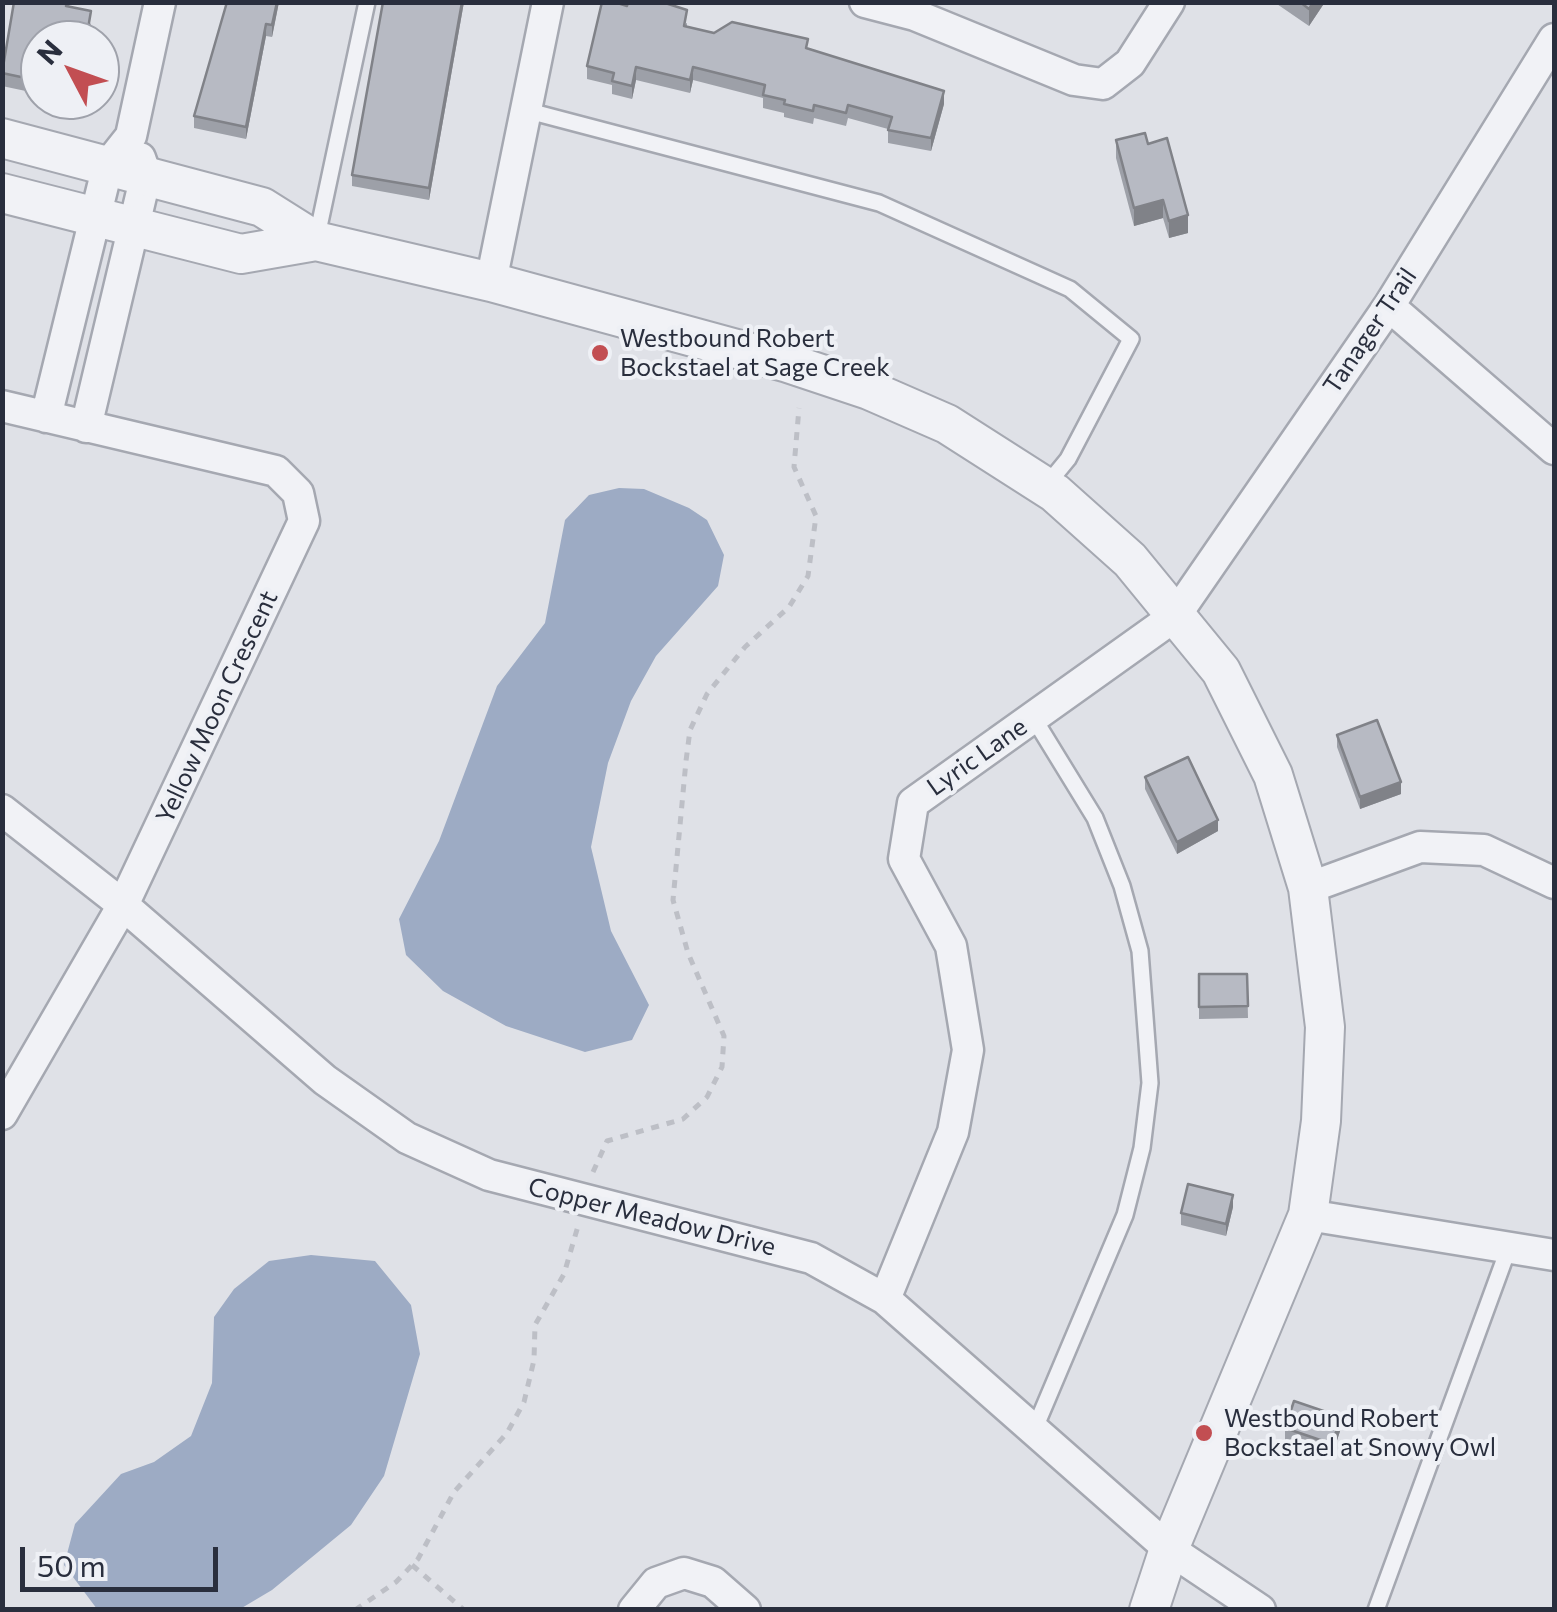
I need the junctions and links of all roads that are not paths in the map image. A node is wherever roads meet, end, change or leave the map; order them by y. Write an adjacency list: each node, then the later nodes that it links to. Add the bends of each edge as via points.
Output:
1 (160, 2): 9 (street)
2 (367, 2): 14 (lane)
3 (548, 2): 7 (street)
4 (864, 2): 5 (street, via 1074,80 1104,84 1130,63)
5 (1169, 2)
6 (1554, 39): 16 (street, Tanager Trail)
7 (525, 110): 15 (street); 21 (lane, via 879,204 1070,289 1131,339 1068,459)
8 (2, 138): 9 (street)
9 (120, 151): 10 (street); 12 (street)
10 (146, 175): 13 (street); 14 (street, via 262,207)
11 (2, 193): 12 (street)
12 (96, 216): 13 (street); 18 (street)
13 (135, 226): 14 (street, via 241,254); 19 (street)
14 (316, 241): 15 (street)
15 (490, 282): 21 (street, via 869,390 948,424)
16 (1389, 306): 20 (street); 22 (street, Tanager Trail)
17 (2, 406): 18 (street, Yellow Moon Crescent)
18 (46, 416): 19 (street, Yellow Moon Crescent)
19 (86, 427): 27 (street, Yellow Moon Crescent, via 276,471 298,493 304,521)
20 (1554, 449)
21 (1045, 486): 22 (street, via 1130,560)
22 (1176, 616): 23 (street, Lyric Lane); 26 (street, via 1221,671 1273,775)
23 (1033, 718): 32 (street, Lyric Lane, via 913,803 904,859 951,946 968,1050 953,1132); 33 (lane, via 1095,818 1122,886 1140,951 1150,1083 1125,1215)
24 (2, 810): 27 (street, Copper Meadow Drive)
25 (1554, 883): 26 (street, via 1484,850 1420,847)
26 (1308, 888): 29 (street, via 1324,1028)
27 (123, 904): 28 (street, Yellow Moon Crescent); 32 (street, Copper Meadow Drive, via 325,1080 406,1138 490,1175 811,1258)
28 (2, 1114)
29 (1308, 1215): 30 (street); 34 (street)
30 (1508, 1248): 31 (street); 39 (lane)
31 (1554, 1255)
32 (885, 1298): 33 (street, Copper Meadow Drive)
33 (1036, 1428): 34 (street, Copper Meadow Drive)
34 (1169, 1550): 37 (street); 38 (street, Copper Meadow Drive)
35 (634, 1610): 36 (street, via 656,1583 684,1572 713,1582)
36 (744, 1610)
37 (1149, 1610)
38 (1260, 1610)
39 (1376, 1610)

